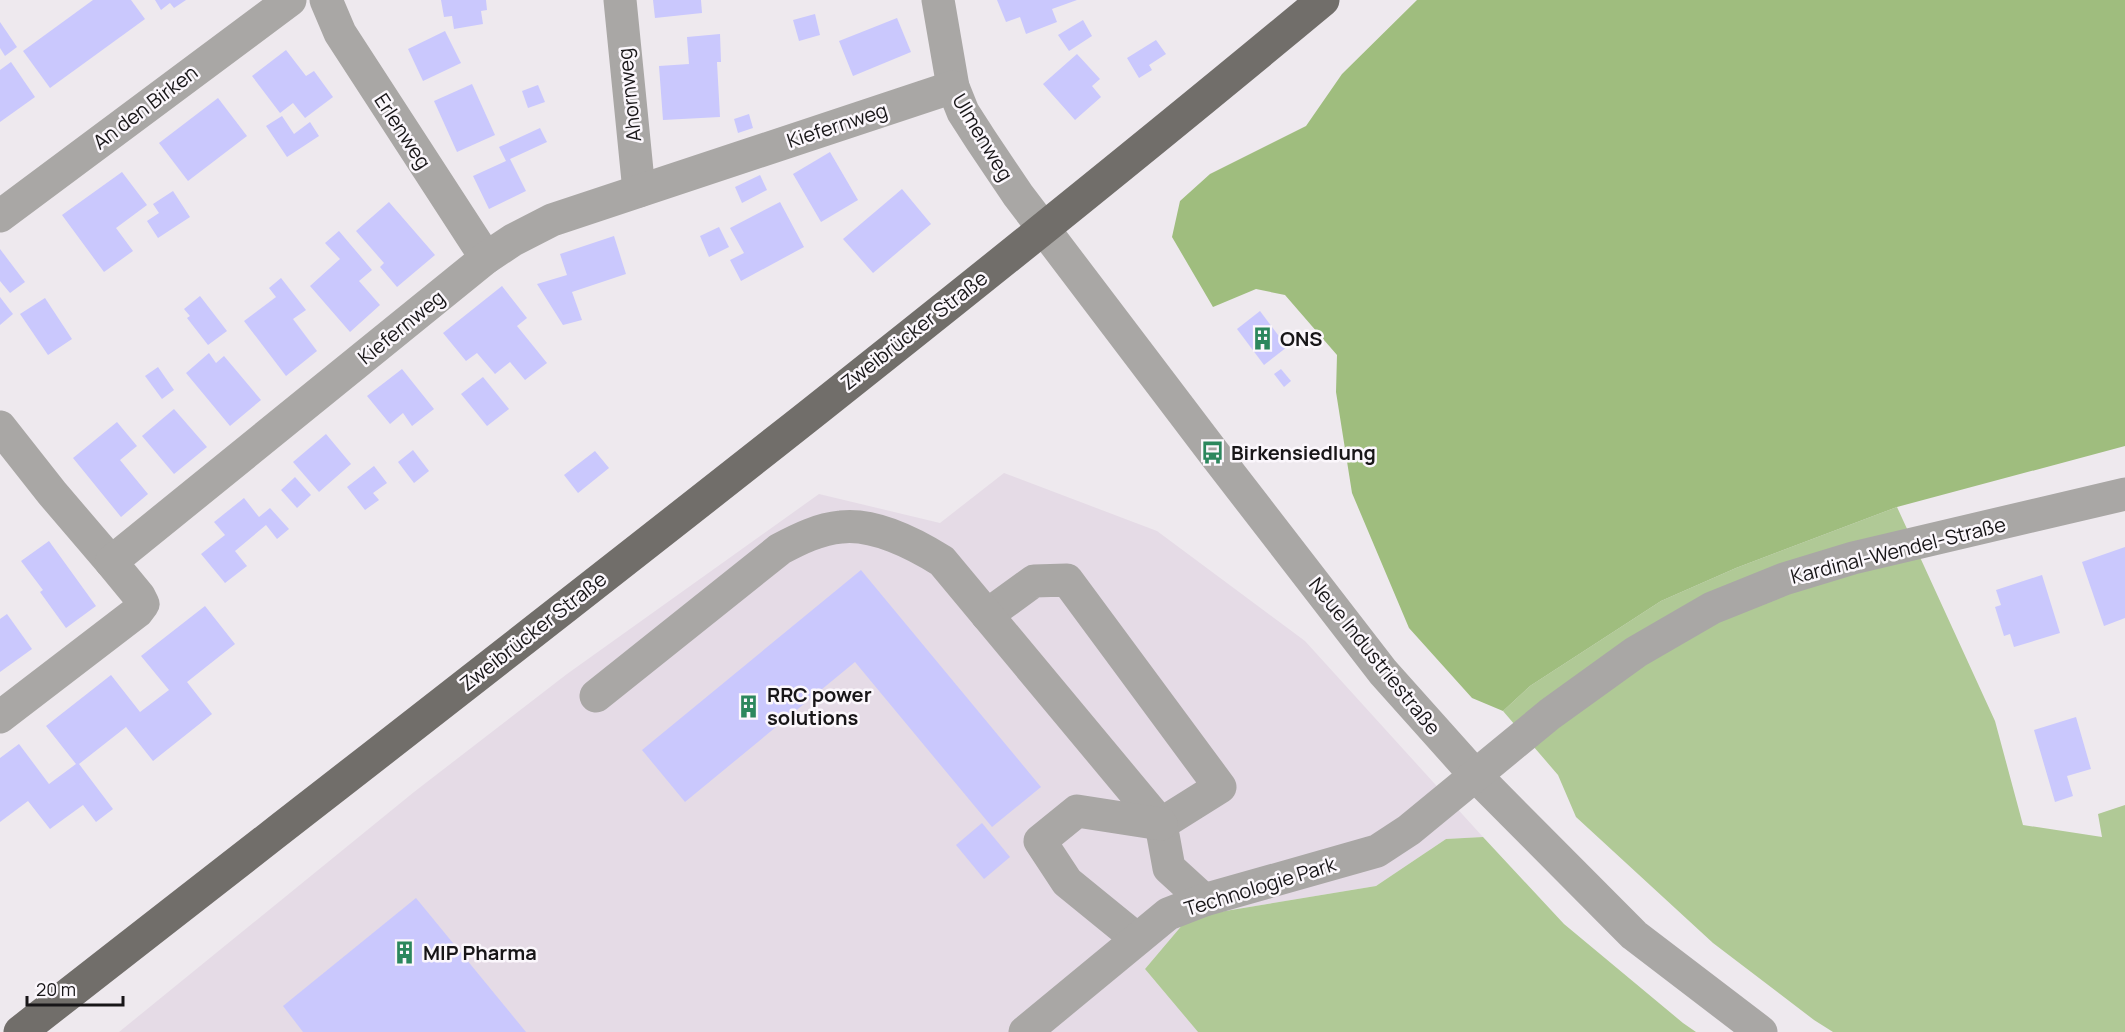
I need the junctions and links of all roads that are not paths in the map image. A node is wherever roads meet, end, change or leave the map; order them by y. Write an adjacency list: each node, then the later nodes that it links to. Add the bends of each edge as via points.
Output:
1 (290, 0): 8 (street, An den Birken)
2 (326, 0): 10 (street, Erlenweg, via 340,33)
3 (620, 0): 7 (street, Ahornweg)
4 (938, 0): 6 (street, Ulmenweg)
5 (1323, 0): 9 (main road, Zweibrücker Straße)
6 (953, 87): 7 (street, Kiefernweg); 9 (street, Ulmenweg, via 981,140)
7 (639, 190): 10 (street, Kiefernweg, via 552,220)
8 (0, 216)
9 (1044, 228): 17 (street, Neue Industriestraße, via 1383,672); 21 (main road, Zweibrücker Straße)
10 (486, 258): 13 (street, Kiefernweg)
11 (0, 427): 13 (street)
12 (2125, 494): 17 (street, Kardinal-Wendel-Straße, via 1853,558 1784,579 1712,608 1636,652 1550,714)
13 (111, 562): 16 (street, via 143,604)
14 (987, 615): 15 (street, via 942,561 882,531 843,526 811,534 780,549); 18 (street); 18 (street, via 1034,581 1066,580 1220,787)
15 (596, 696)
16 (0, 717)
17 (1476, 776): 19 (street, Technologie Park, via 1377,851); 23 (street, Neue Industriestraße, via 1634,935)
18 (1161, 824): 19 (street, via 1169,868); 20 (street, via 1077,811 1040,841 1067,882)
19 (1204, 900): 20 (street, Technologie Park, via 1168,914)
20 (1137, 939): 22 (street, Technologie Park)
21 (20, 1032)
22 (1025, 1032)
23 (1761, 1032)

